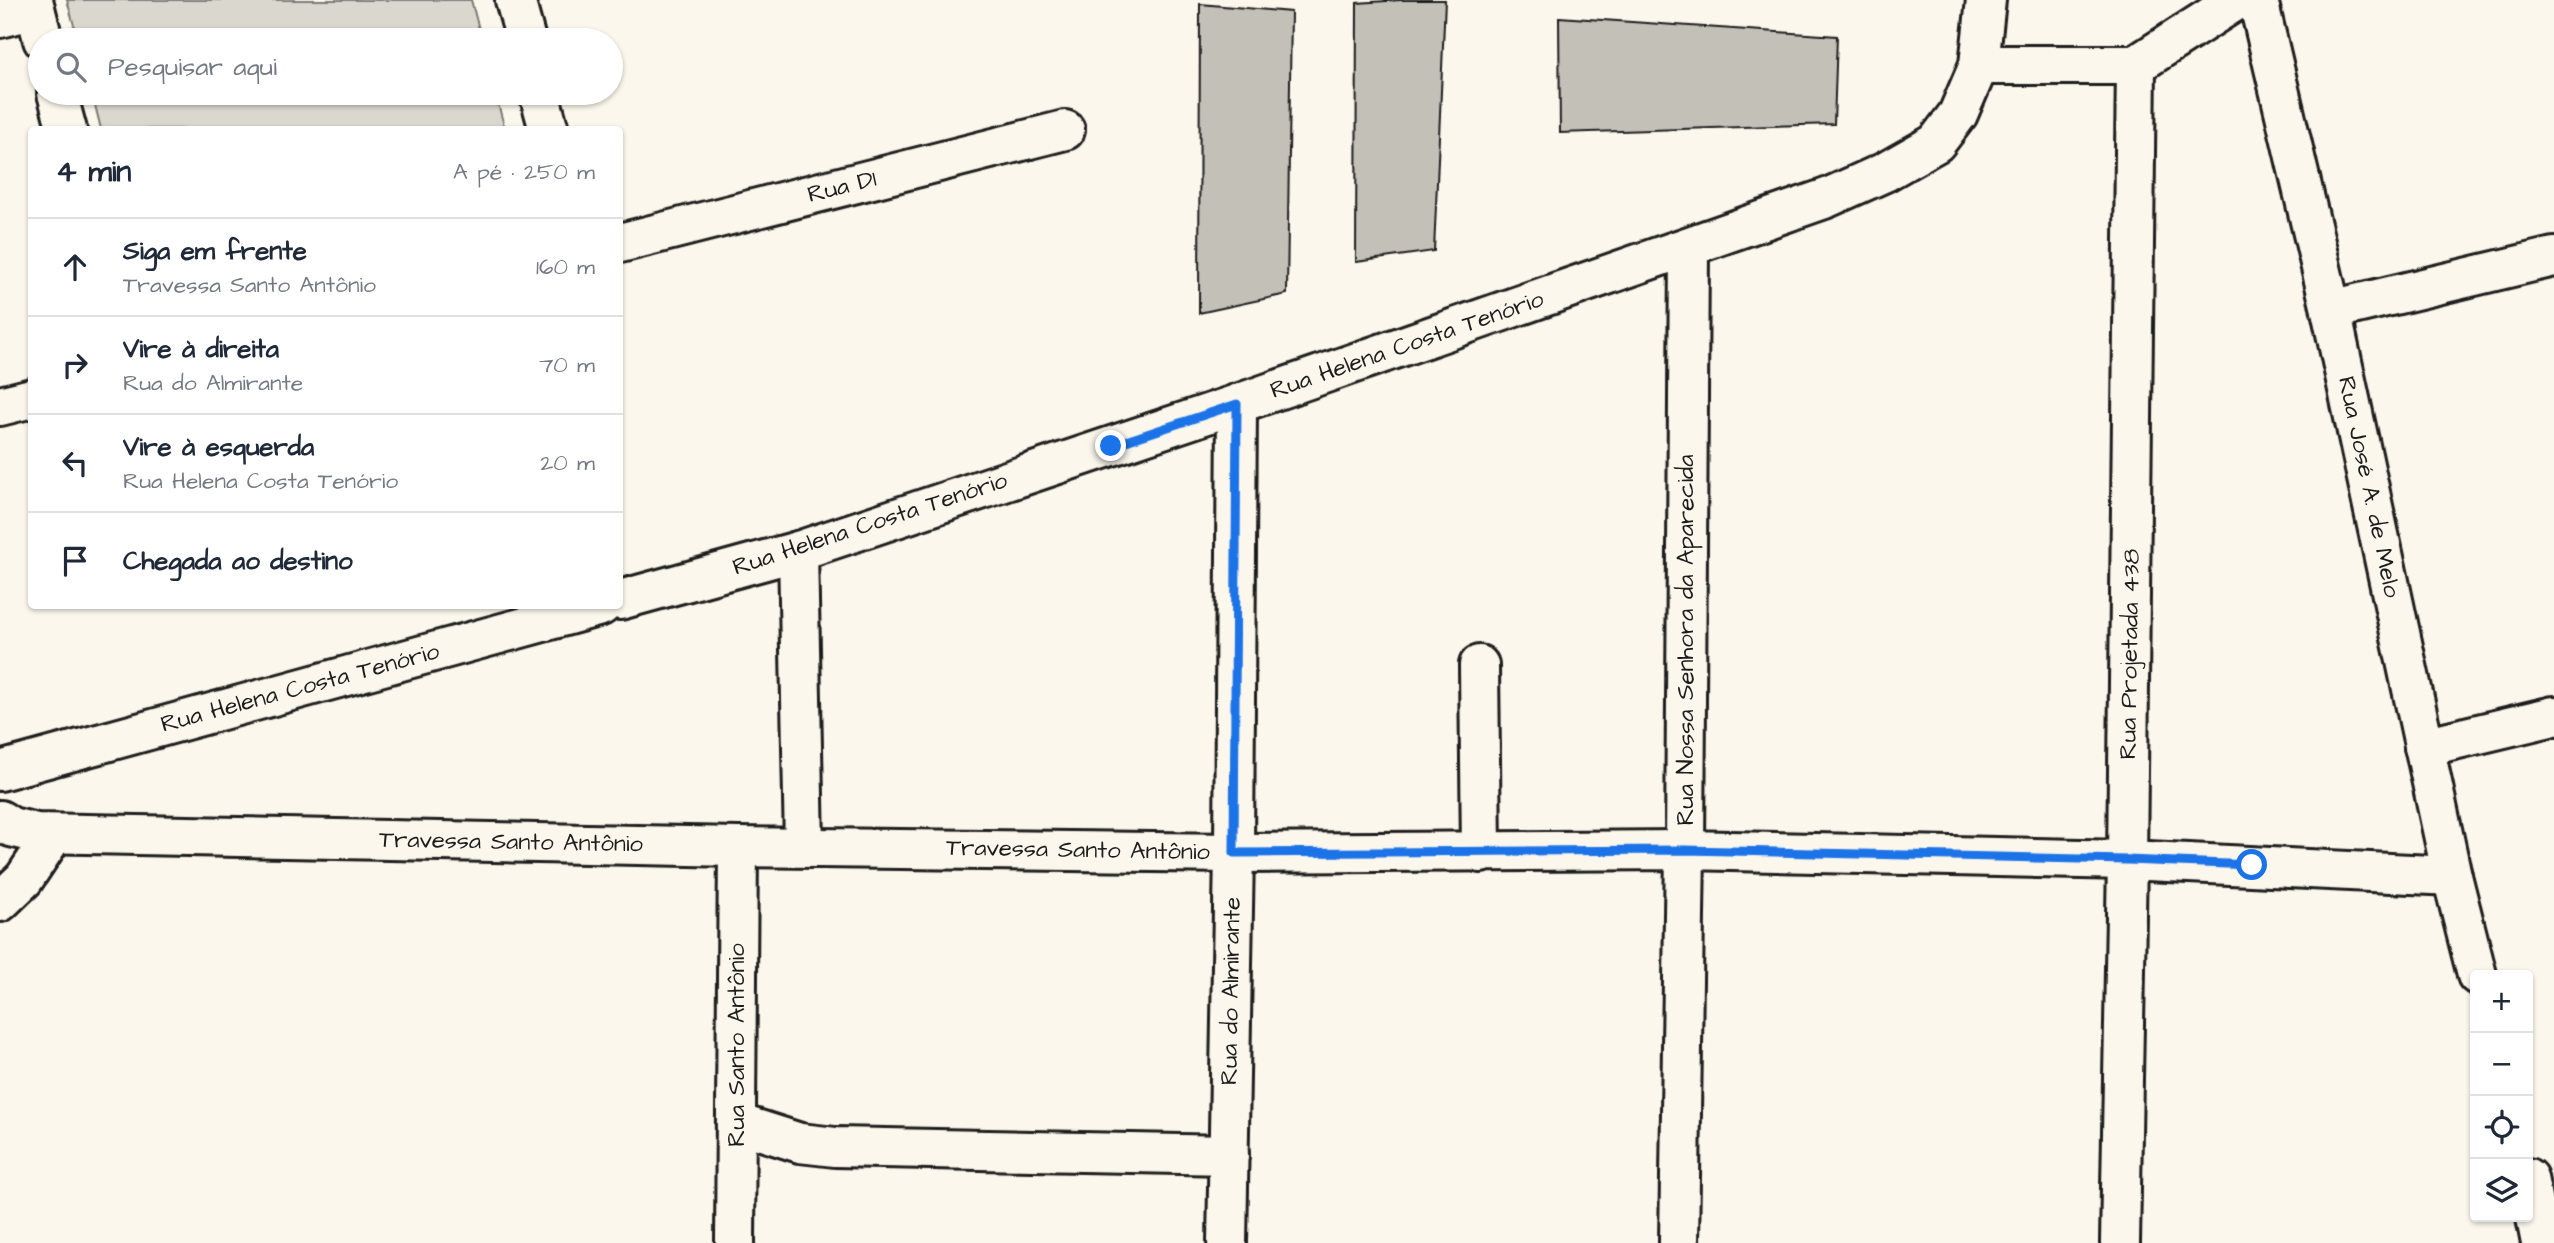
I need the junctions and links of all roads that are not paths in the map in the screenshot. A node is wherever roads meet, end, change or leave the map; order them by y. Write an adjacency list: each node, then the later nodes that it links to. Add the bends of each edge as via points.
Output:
1 (515, 0): 5 (street)
2 (2237, 0): 7 (street)
3 (2258, 0): 16 (street, Rua José A. de Melo)
4 (1986, 10): 6 (street, Rua Helena Costa Tenório)
5 (523, 28)
6 (1979, 65): 7 (street); 14 (street, Rua Helena Costa Tenório, via 1958,114 1936,143 1826,198)
7 (2136, 65): 34 (street, Rua Projetada 438)
8 (60, 105): 10 (street)
9 (542, 105): 11 (street)
10 (66, 126)
11 (548, 126)
12 (1065, 131): 13 (street, Rua D1)
13 (623, 242)
14 (1689, 248): 18 (street, Rua Helena Costa Tenório); 31 (street, Rua Nossa Senhora da Aparecida)
15 (2554, 257): 16 (street)
16 (2331, 310): 25 (street, Rua José A. de Melo)
17 (28, 399): 19 (street)
18 (1237, 404): 20 (street, Rua Helena Costa Tenório); 32 (street, Rua do Almirante)
19 (0, 406)
20 (798, 551): 21 (street, Rua Helena Costa Tenório); 29 (street)
21 (623, 599)
22 (590, 609): 26 (street, Rua Helena Costa Tenório)
23 (1479, 665): 33 (street)
24 (2554, 716): 25 (street)
25 (2424, 747): 35 (street, Rua José A. de Melo)
26 (0, 771)
27 (0, 820): 28 (street, Travessa Santo Antônio, via 36,834)
28 (54, 834): 30 (street, Travessa Santo Antônio); 36 (street, via 24,880)
29 (804, 846): 30 (street, Travessa Santo Antônio); 32 (street, Travessa Santo Antônio)
30 (738, 847): 38 (street, Rua Santo Antônio)
31 (1685, 850): 33 (street, Travessa Santo Antônio); 34 (street, Travessa Santo Antônio); 43 (street, Rua Nossa Senhora da Aparecida)
32 (1234, 853): 33 (street, Travessa Santo Antônio); 39 (street, Rua do Almirante)
33 (1481, 853)
34 (2127, 860): 35 (street, Travessa Santo Antônio); 44 (street, Rua Projetada 438)
35 (2452, 876): 37 (street, Rua José A. de Melo)
36 (0, 902)
37 (2476, 970)
38 (737, 1123): 39 (street, via 800,1143 835,1147); 41 (street, Rua Santo Antônio)
39 (1229, 1155): 42 (street, Rua do Almirante)
40 (2537, 1183): 45 (street)
41 (735, 1243)
42 (1227, 1243)
43 (1679, 1243)
44 (2120, 1243)
45 (2541, 1243)

